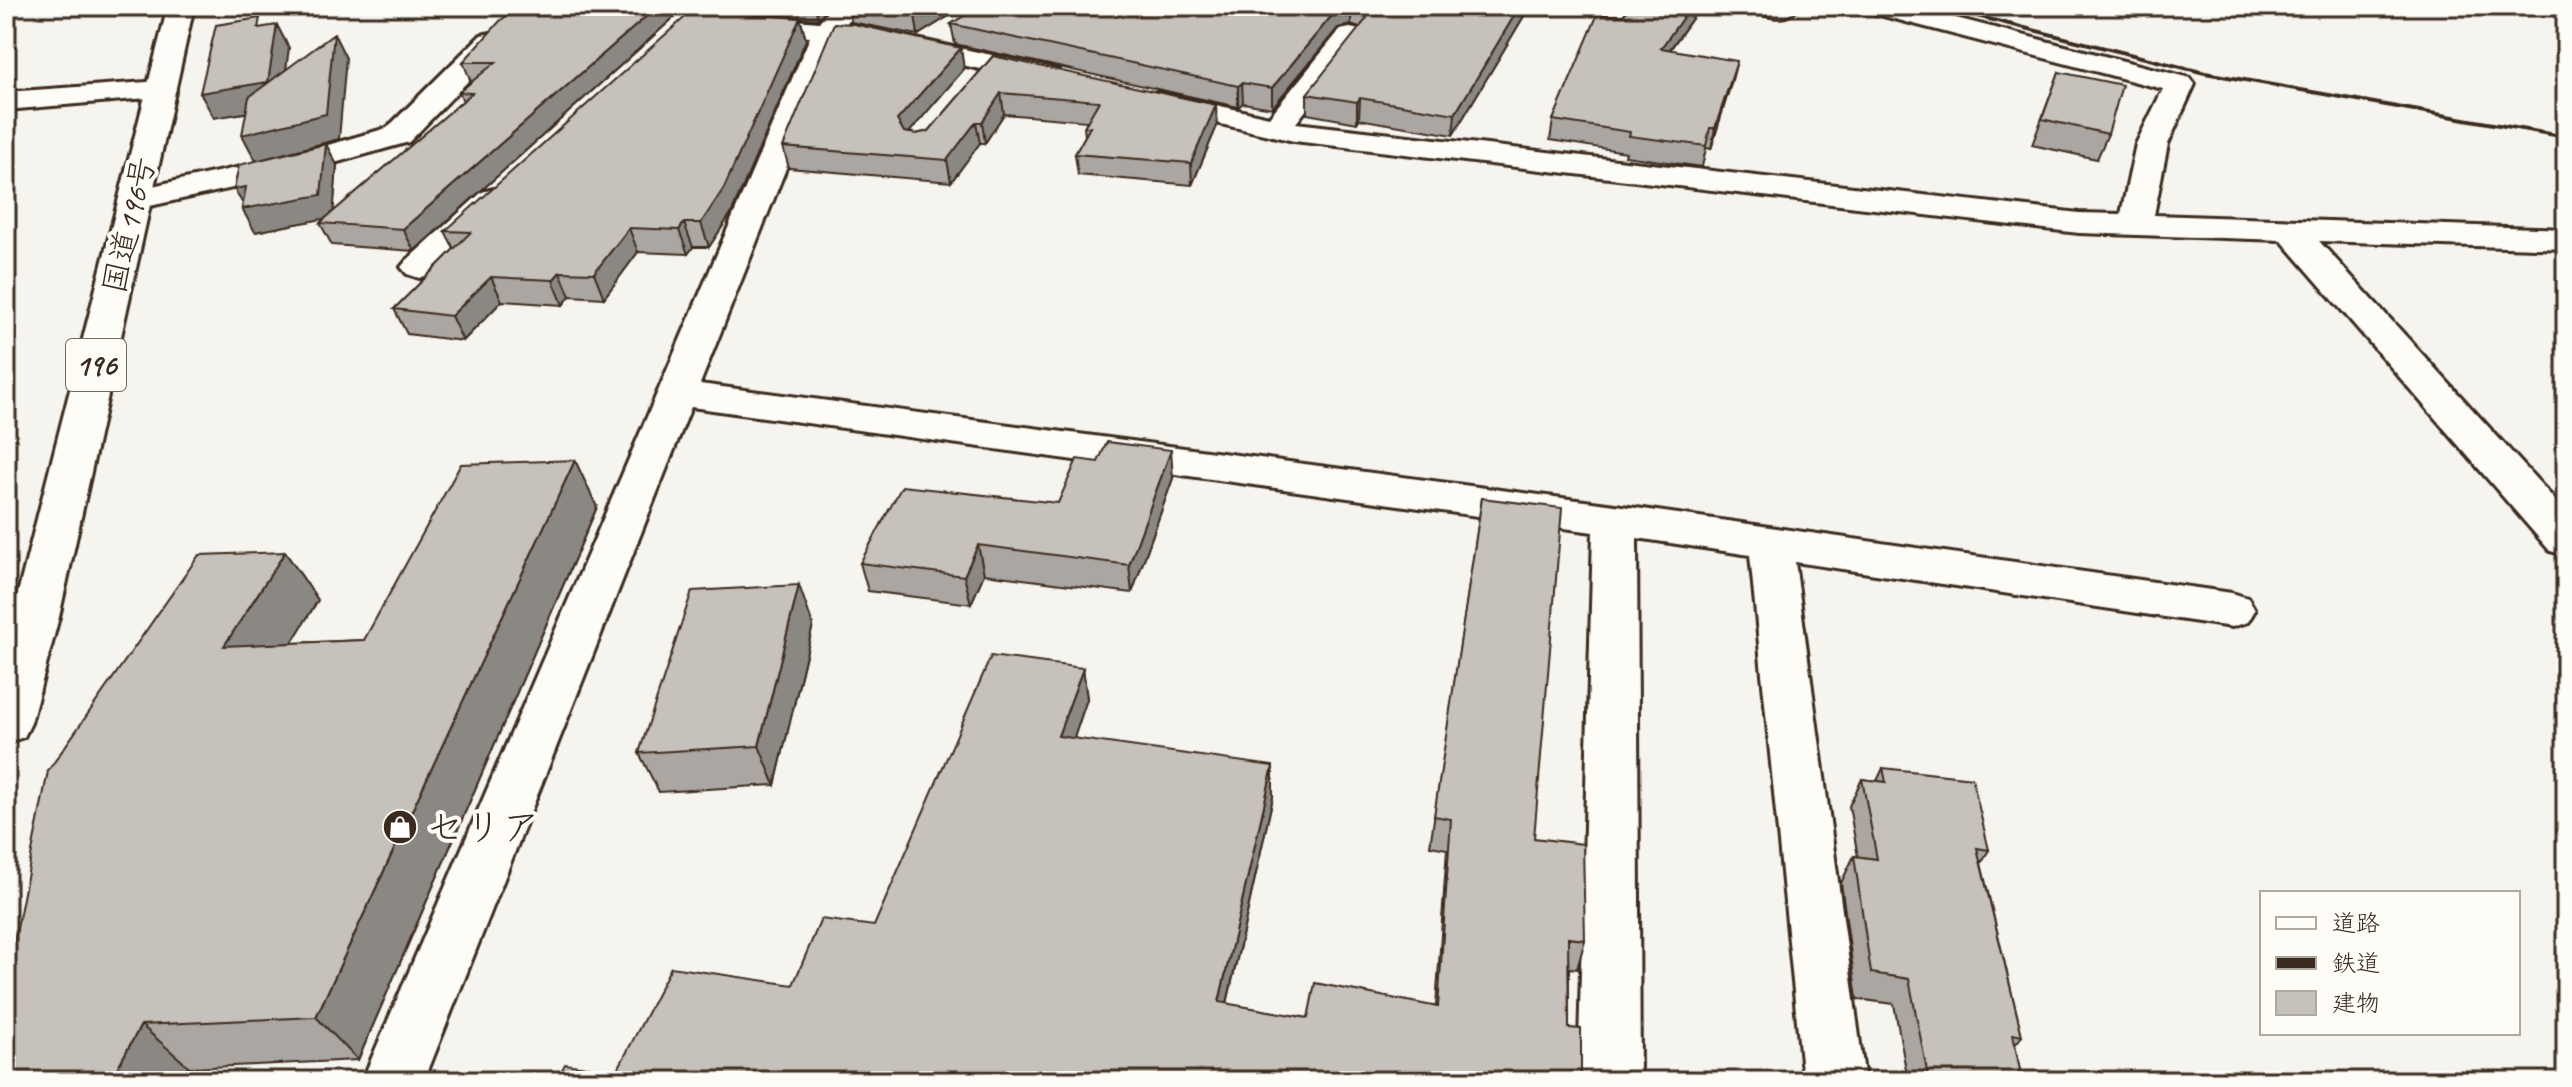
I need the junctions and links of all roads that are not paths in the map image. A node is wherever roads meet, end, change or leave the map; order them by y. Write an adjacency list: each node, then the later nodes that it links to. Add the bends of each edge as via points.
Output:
1 (181, 6): 10 (main road, 国道196号 / 196)
2 (1762, 6): 3 (main road)
3 (1786, 6)
4 (1877, 6): 16 (main road, via 2180,84 2152,144)
5 (838, 18): 6 (main road); 9 (main road, via 859,33 937,39 979,74); 20 (main road)
6 (707, 21)
7 (1350, 36): 13 (main road)
8 (491, 41): 15 (main road, via 398,135 288,166)
9 (1080, 83)
10 (161, 90): 12 (main road); 15 (main road, 国道196号 / 196)
11 (1125, 93): 13 (main road)
12 (6, 101)
13 (1276, 128): 16 (main road, via 2079,223)
14 (510, 185): 19 (main road)
15 (136, 199): 25 (main road, 国道196号 / 196)
16 (2136, 224): 17 (main road)
17 (2292, 232): 18 (main road); 22 (main road)
18 (2566, 239)
19 (419, 267)
20 (678, 393): 21 (main road); 27 (main road)
21 (1615, 520): 23 (main road); 28 (main road)
22 (2566, 540)
23 (1771, 544): 24 (main road); 29 (main road)
24 (2232, 610)
25 (21, 614): 26 (main road, 国道196号 / 196)
26 (6, 723)
27 (393, 1081)
28 (1609, 1081)
29 (1834, 1081)

